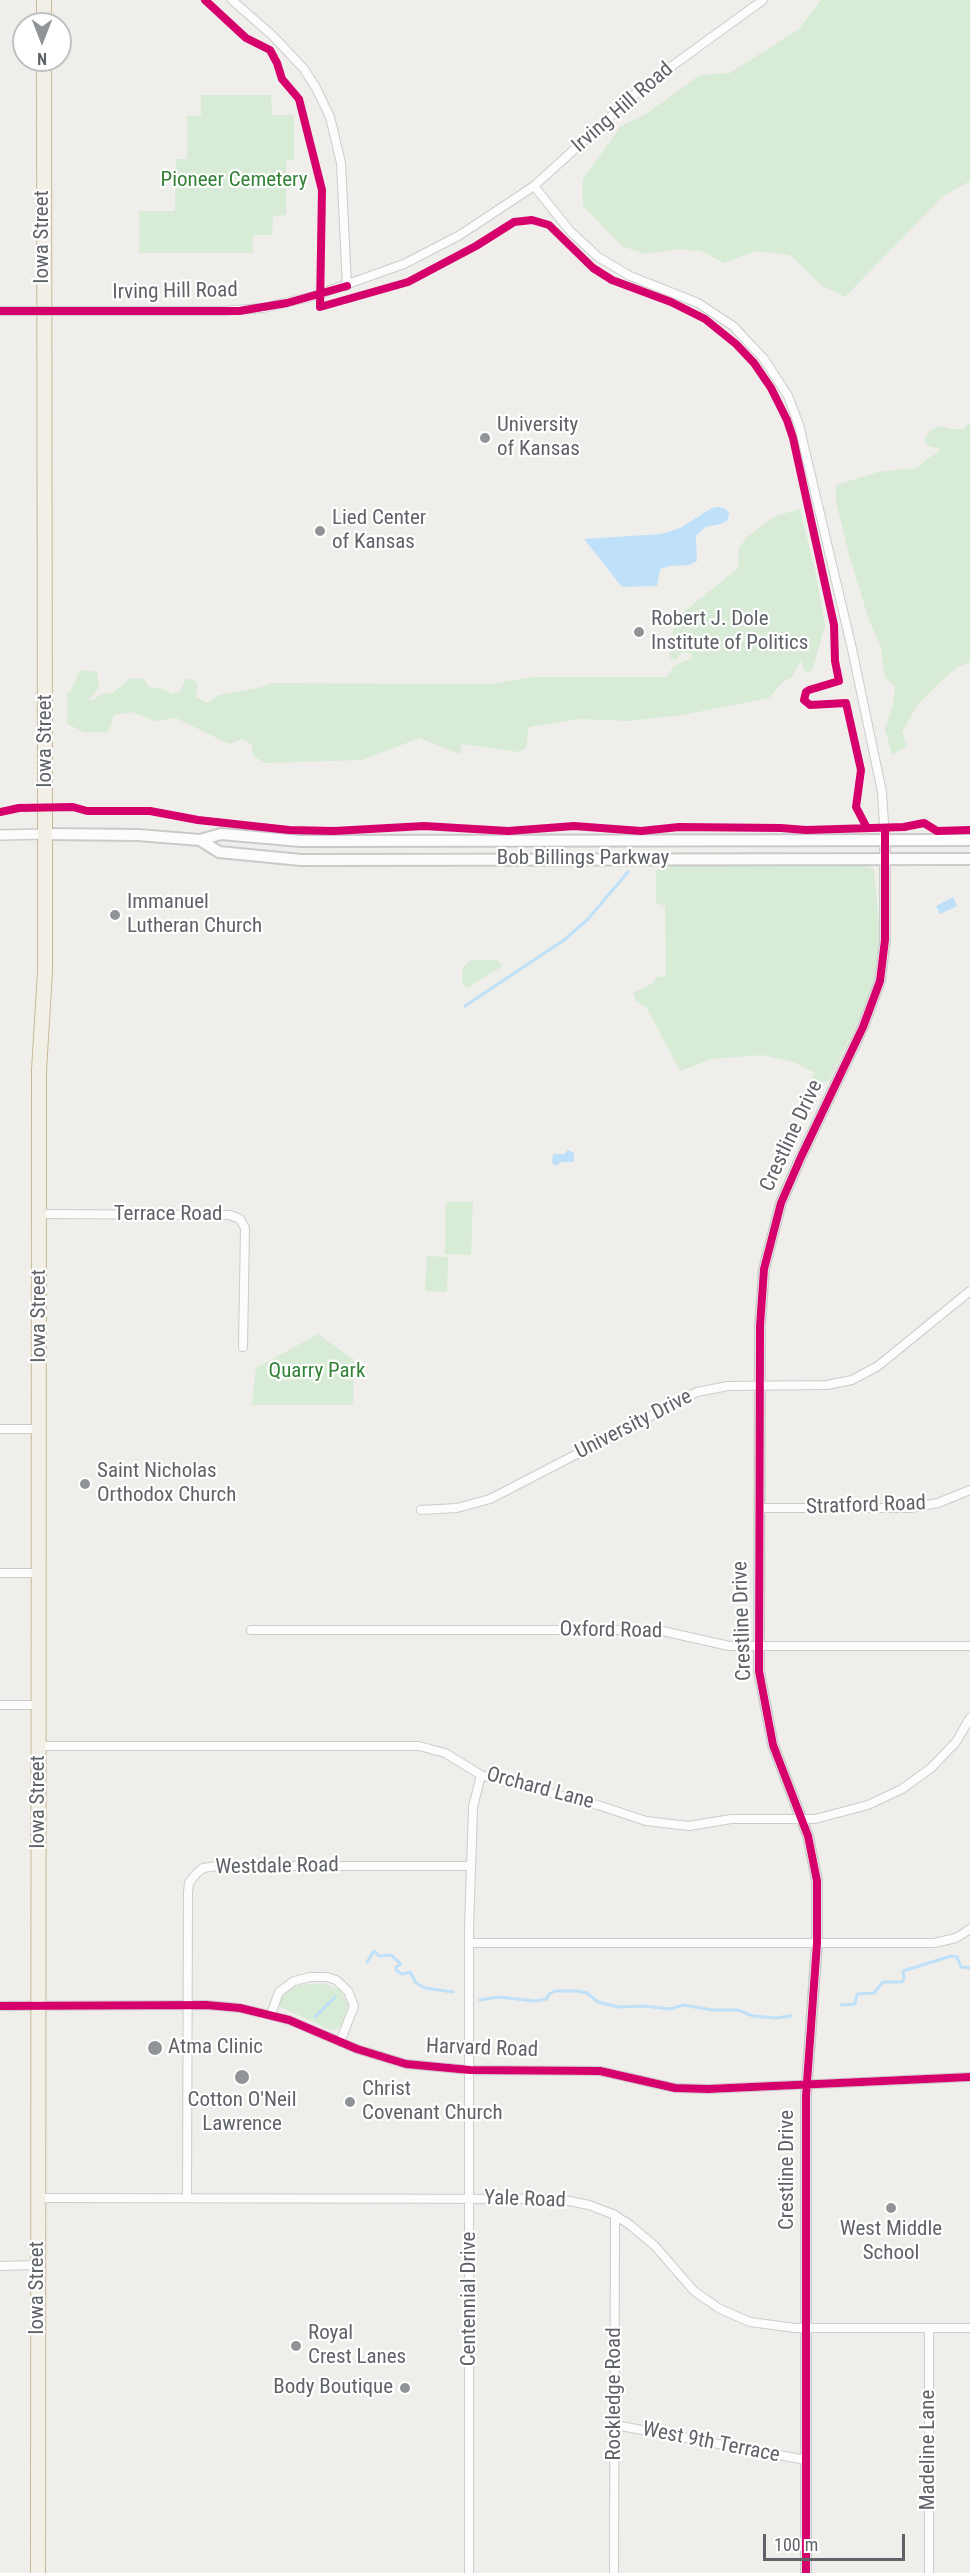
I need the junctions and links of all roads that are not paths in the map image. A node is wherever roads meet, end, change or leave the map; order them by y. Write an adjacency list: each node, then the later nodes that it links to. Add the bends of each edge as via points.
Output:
1 (232, 0): 5 (street, via 304,69 330,117 341,163)
2 (762, 0): 4 (street, Irving Hill Road, via 643,87)
3 (44, 72): 7 (highway, Iowa Street)
4 (534, 186): 5 (street, Irving Hill Road, via 441,245); 10 (street, Crestline Drive, via 570,231 598,257 630,276 698,303 733,326 764,359 788,396 799,425 852,649 882,792)
5 (346, 286): 6 (street, Irving Hill Road, bridge, via 287,303 239,311)
6 (0, 311)
7 (45, 834): 8 (street); 9 (main road, Bob Billings Parkway); 14 (highway, Iowa Street)
8 (0, 835)
9 (200, 840): 10 (main road, Bob Billings Parkway, via 221,834 301,841); 12 (main road, Bob Billings Parkway, via 219,852 301,860)
10 (885, 840): 11 (main road, Bob Billings Parkway); 12 (street, Crestline Drive)
11 (970, 840)
12 (885, 858): 13 (main road, Bob Billings Parkway); 17 (street, Crestline Drive, via 885,940 875,998 791,1178 769,1244 761,1296)
13 (970, 859)
14 (39, 1214): 16 (street, Terrace Road, via 230,1215 240,1219 245,1228); 19 (highway, Iowa Street)
15 (970, 1291): 17 (street, University Drive, via 862,1375 827,1385)
16 (243, 1347)
17 (759, 1386): 21 (street, Crestline Drive); 22 (street, University Drive, via 697,1392 490,1499 457,1508)
18 (0, 1429): 19 (street)
19 (40, 1429): 24 (highway, Iowa Street)
20 (970, 1490): 21 (street, Stratford Road, via 938,1503 910,1508)
21 (759, 1508): 26 (street, Crestline Drive)
22 (421, 1510)
23 (0, 1573): 24 (street)
24 (39, 1573): 29 (highway, Iowa Street)
25 (251, 1630): 26 (street, Oxford Road, via 658,1630 718,1645)
26 (758, 1646): 27 (street, Oxford Road); 33 (street, Crestline Drive, via 769,1732)
27 (970, 1646)
28 (0, 1705): 29 (street)
29 (40, 1705): 31 (highway, Iowa Street)
30 (970, 1718): 33 (street, Orchard Lane, via 946,1754 902,1789 847,1812)
31 (40, 1746): 32 (street, Orchard Lane, via 419,1746 445,1753); 40 (highway, Iowa Street)
32 (481, 1774): 33 (street, Orchard Lane, via 662,1824); 34 (street, Centennial Drive, via 472,1808)
33 (802, 1819): 37 (street, Crestline Drive, via 815,1864)
34 (471, 1866): 36 (street, Centennial Drive); 38 (street, Westdale Road, via 203,1868 188,1888)
35 (970, 1929): 37 (street, via 956,1938 934,1943)
36 (469, 1943): 37 (street); 43 (street, Centennial Drive)
37 (817, 1943): 45 (street, Crestline Drive)
38 (187, 2005): 40 (street, Harvard Road); 41 (street, Harvard Road); 47 (street, Westdale Road)
39 (0, 2006): 40 (street, Harvard Road)
40 (38, 2006): 46 (highway, Iowa Street)
41 (271, 2014): 42 (street, Harvard Road); 42 (street, via 279,1992 294,1981 310,1977 336,1980 348,1991 354,2006)
42 (340, 2042): 43 (street, Harvard Road, via 406,2064)
43 (470, 2070): 45 (street, Harvard Road, via 600,2071 666,2087 693,2089); 48 (street, Centennial Drive)
44 (970, 2077): 45 (street, Harvard Road)
45 (807, 2084): 54 (street, Crestline Drive)
46 (38, 2198): 47 (street, Yale Road); 50 (highway, Iowa Street)
47 (187, 2198): 48 (street, Yale Road)
48 (470, 2198): 49 (street, Yale Road, via 559,2199); 58 (street, Centennial Drive)
49 (615, 2215): 54 (street, Yale Road, via 645,2236 687,2284 720,2309 750,2322); 55 (street, Rockledge Road)
50 (38, 2265): 51 (street); 57 (highway, Iowa Street)
51 (0, 2266)
52 (929, 2328): 53 (street, Yale Road); 54 (street, Yale Road); 61 (street, Madeline Lane)
53 (970, 2328)
54 (807, 2329): 56 (street, Crestline Drive)
55 (615, 2425): 56 (street, West 9th Terrace); 59 (street, Rockledge Road)
56 (806, 2460): 60 (street, Crestline Drive)
57 (38, 2573)
58 (469, 2573)
59 (614, 2573)
60 (806, 2573)
61 (929, 2573)

